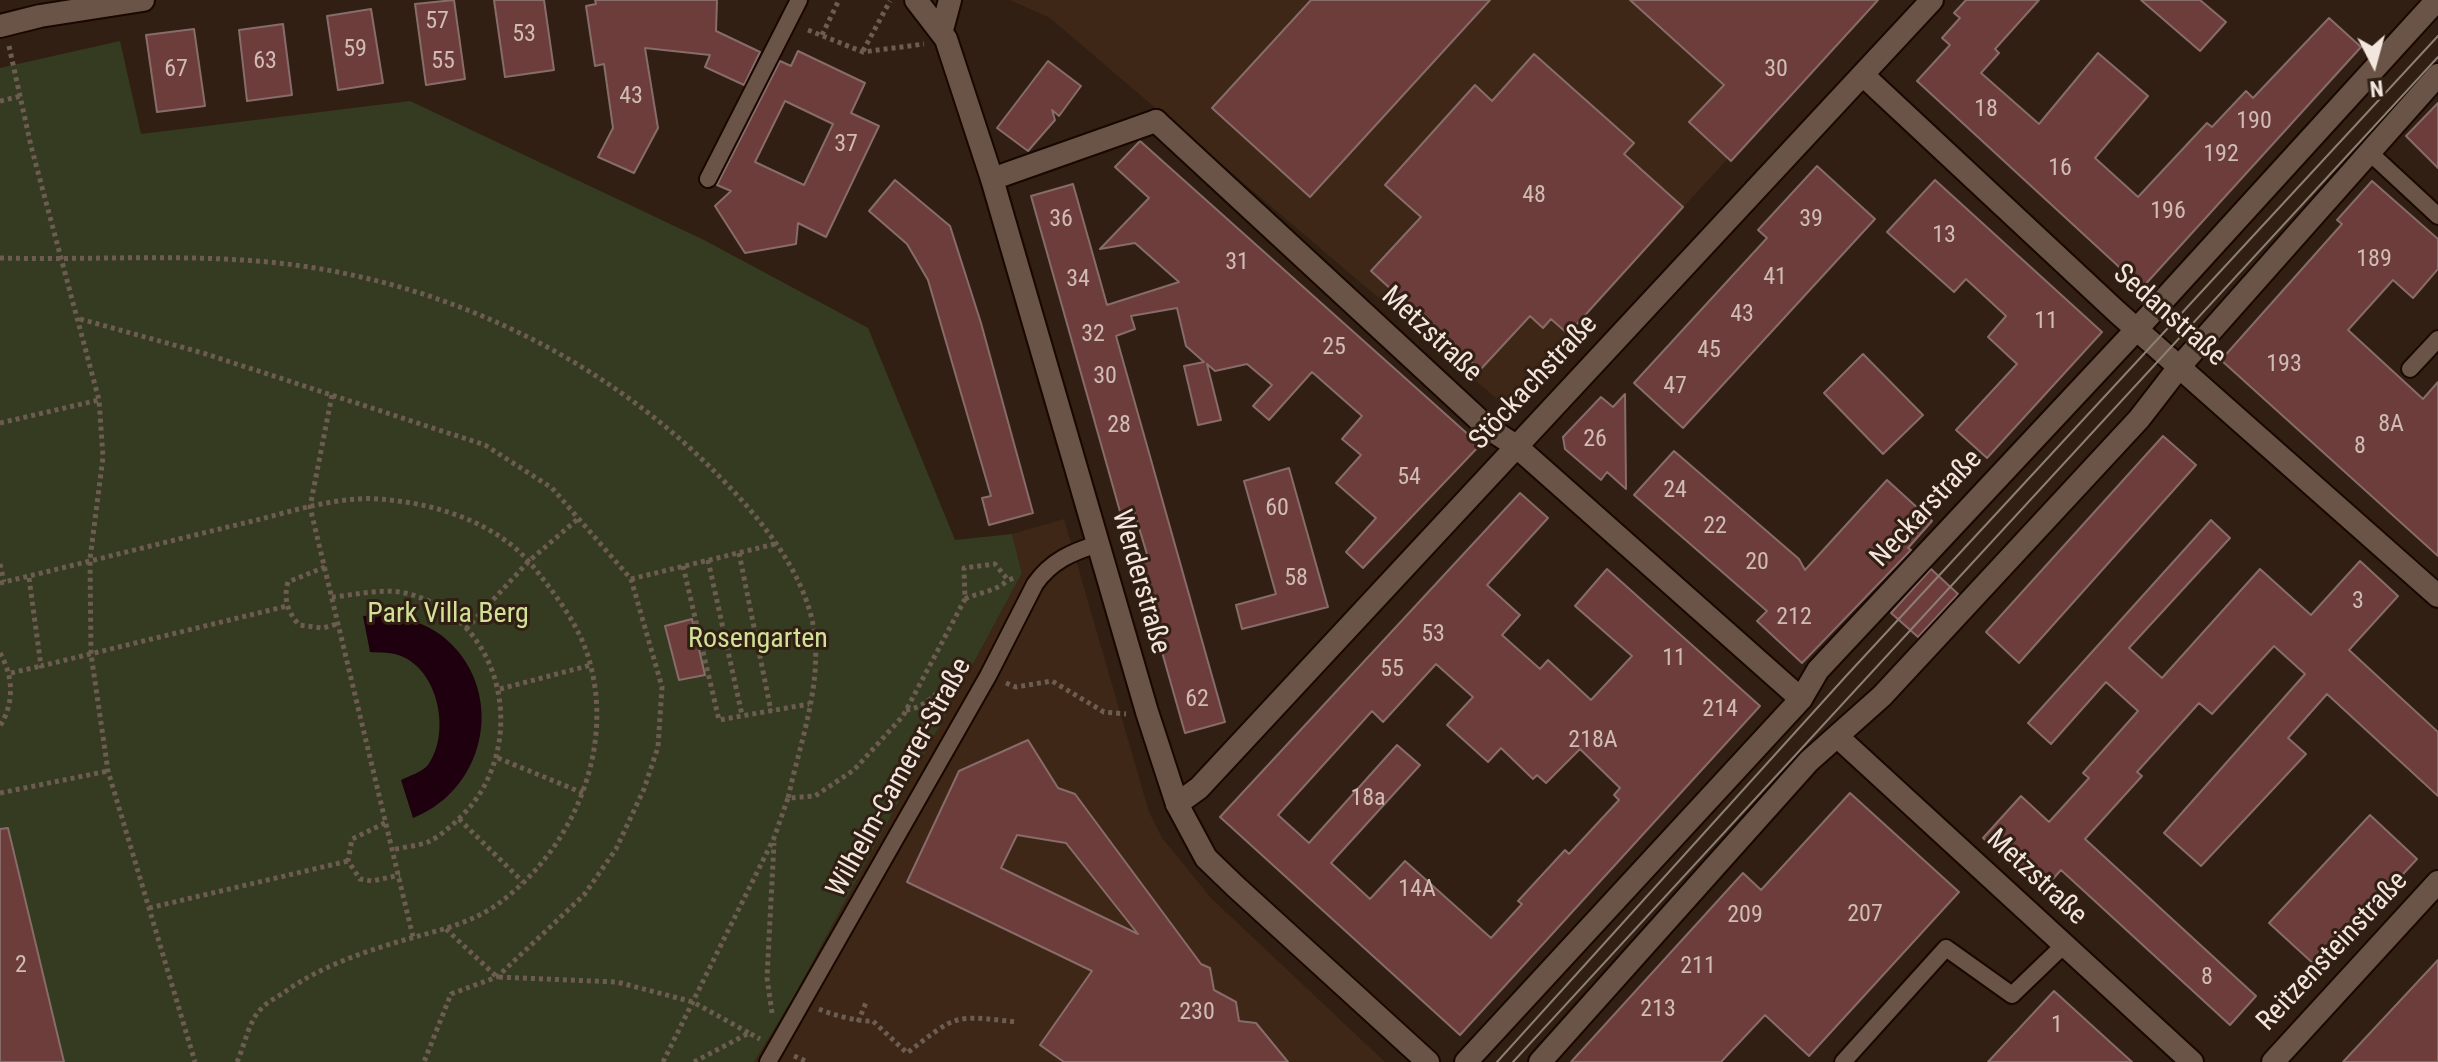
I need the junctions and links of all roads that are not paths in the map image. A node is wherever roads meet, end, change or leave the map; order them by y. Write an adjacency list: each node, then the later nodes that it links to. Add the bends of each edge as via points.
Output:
1 (143, 0): 7 (street)
2 (799, 0): 13 (lane)
3 (916, 0): 9 (street)
4 (950, 0): 9 (street)
5 (1932, 0): 11 (street, Stöckachstraße)
6 (2437, 0): 16 (street, Neckarstraße)
7 (38, 8): 8 (street)
8 (0, 26)
9 (942, 30): 14 (street, Werderstraße)
10 (2438, 75): 12 (street)
11 (1864, 76): 16 (street, Sedanstraße); 20 (street, Stöckachstraße)
12 (2369, 152): 15 (lane); 18 (street)
13 (708, 179)
14 (992, 179): 20 (street, Metzstraße, via 1156,121 1488,428); 21 (street, Werderstraße)
15 (2438, 216)
16 (2137, 329): 18 (street, Sedanstraße); 23 (street, Neckarstraße, via 1818,670)
17 (2438, 339): 19 (lane)
18 (2180, 366): 22 (street, Sedanstraße); 24 (street, via 2075,489)
19 (2410, 369)
20 (1516, 446): 23 (street, Metzstraße); 25 (street, Stöckachstraße, via 1199,788)
21 (1098, 544): 25 (street, Werderstraße); 28 (lane, Wilhelm-Camerer-Straße, via 1070,553 1045,570)
22 (2438, 596)
23 (1801, 699): 30 (street, Neckarstraße)
24 (1839, 738): 27 (street, Metzstraße); 31 (street, via 1809,761)
25 (1177, 804): 29 (street, Werderstraße, via 1206,858)
26 (2438, 882): 34 (street, Reitzensteinstraße)
27 (2064, 945): 32 (lane, via 2012,995 1946,948); 33 (street, Metzstraße)
28 (772, 1055)
29 (1428, 1062)
30 (1466, 1062)
31 (1540, 1062)
32 (1843, 1062)
33 (2192, 1062)
34 (2273, 1062)

